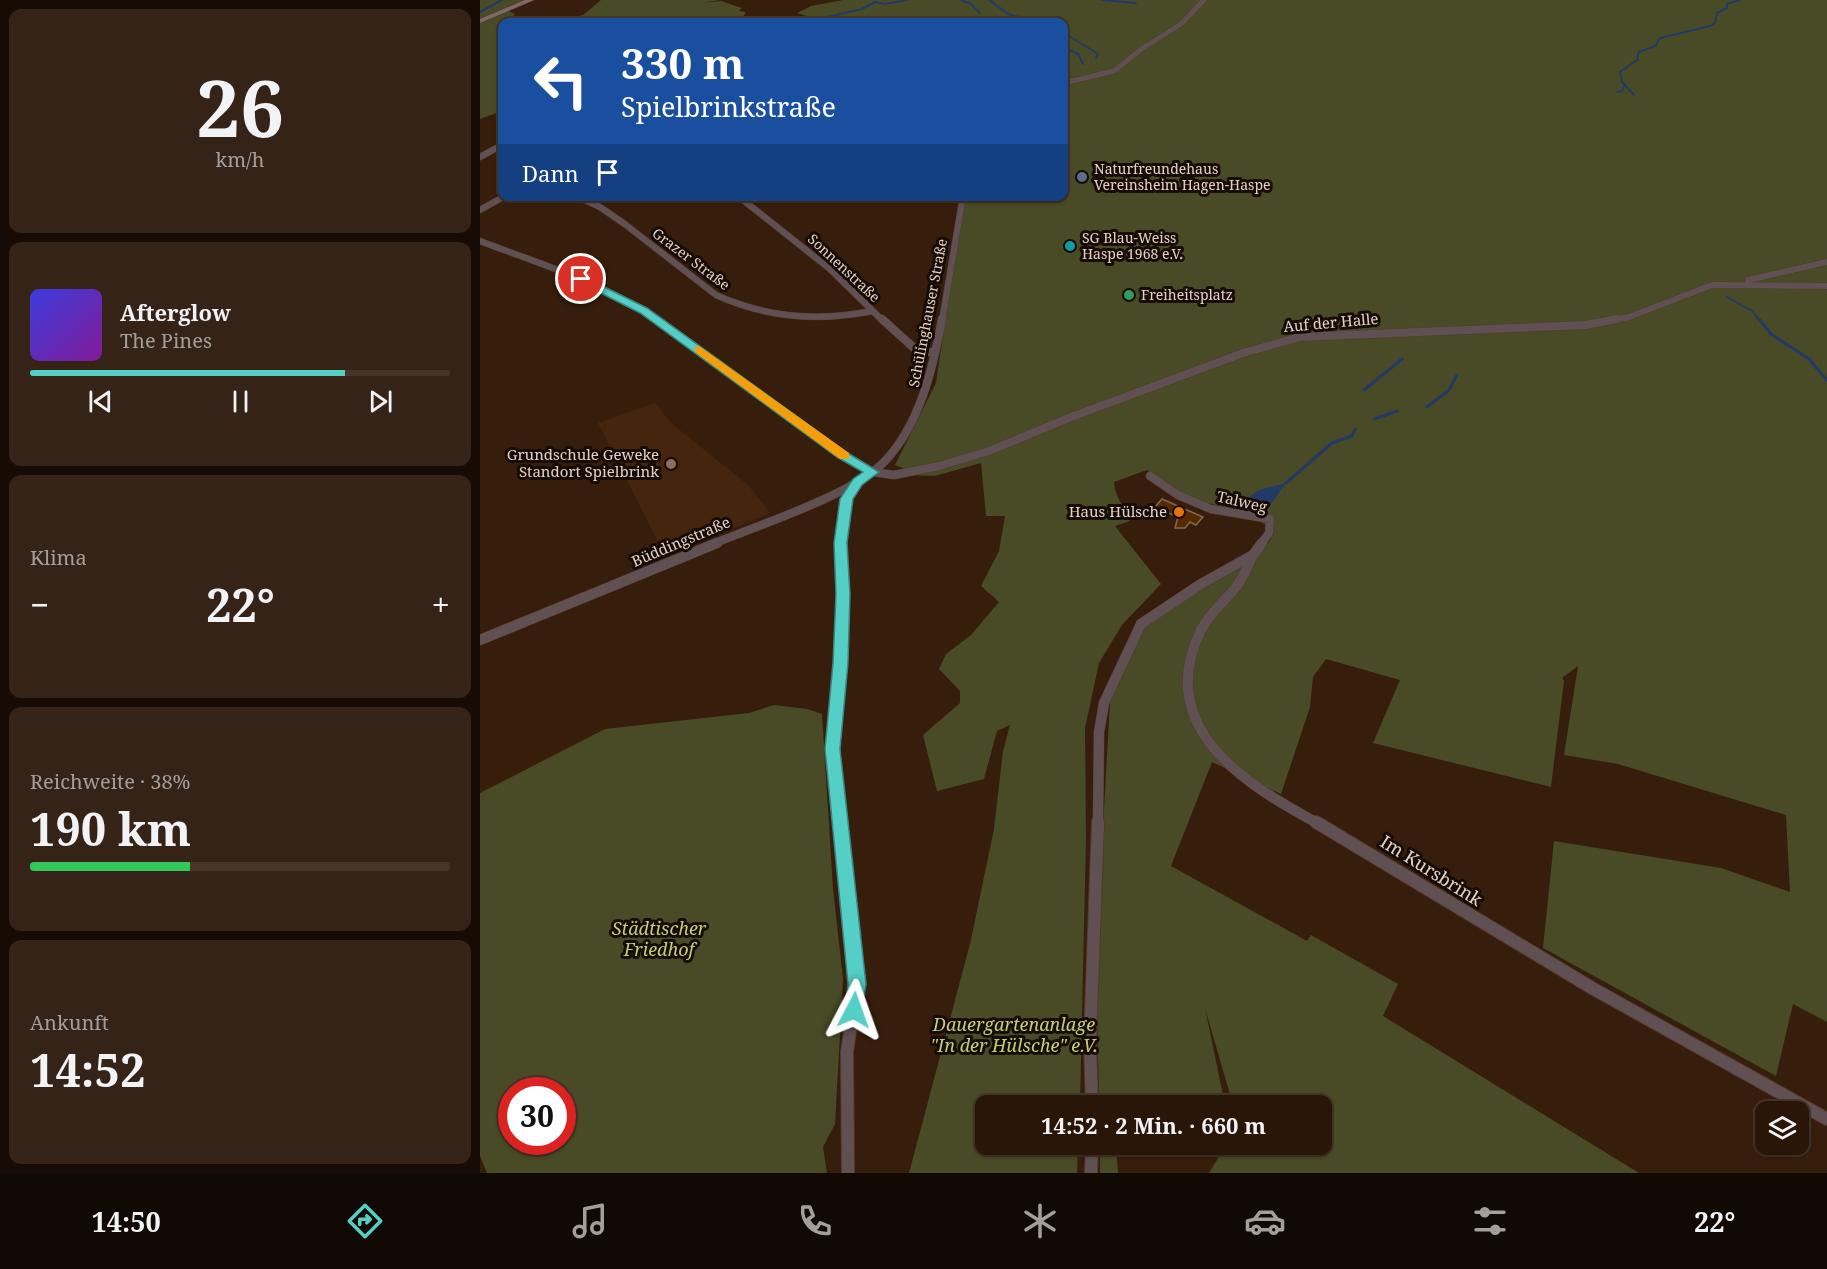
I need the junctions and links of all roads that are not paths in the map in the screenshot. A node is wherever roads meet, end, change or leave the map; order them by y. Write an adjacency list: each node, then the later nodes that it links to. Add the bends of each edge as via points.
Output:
1 (531, 0): 3 (main road)
2 (1204, 0): 4 (street, via 1173,31 1114,71)
3 (480, 21)
4 (1068, 83)
5 (498, 147): 6 (street)
6 (480, 157)
7 (498, 200): 11 (street)
8 (587, 201): 16 (street, Grazer Straße, via 716,295 737,306 758,313 810,317)
9 (744, 201): 16 (street, Sonnenstraße, via 830,269)
10 (962, 201): 17 (street, Schülinghauser Straße)
11 (480, 210)
12 (482, 243): 19 (street, via 581,279 644,311 841,454)
13 (1827, 262): 14 (street, Auf der Halle)
14 (1737, 284): 15 (street, Auf der Halle); 19 (street, Auf der Halle, via 1712,285 1629,317 1586,325 1334,334 1274,342 963,460 894,475)
15 (1827, 286)
16 (872, 311): 17 (street, Sonnenstraße, via 914,348)
17 (934, 353): 18 (street, Schülinghauser Straße, via 919,407)
18 (887, 460): 19 (street, Büddingstraße)
19 (873, 472): 21 (street, Büddingstraße)
20 (1150, 476): 22 (street, Talweg, via 1178,495 1211,509 1270,519 1269,533)
21 (857, 482): 23 (street, Büddingstraße); 27 (street, via 846,499 841,543 841,663 832,749 857,984 847,1052)
22 (1255, 553): 24 (street, via 1141,624 1104,703 1099,732); 25 (street, Im Kursbrink, via 1238,585 1198,635 1189,673 1193,715 1213,748 1252,783 1301,815 1354,843 1600,994)
23 (480, 640)
24 (1092, 1095)
25 (1827, 1119)
26 (1092, 1155): 28 (street)
27 (848, 1173)
28 (1091, 1173)

